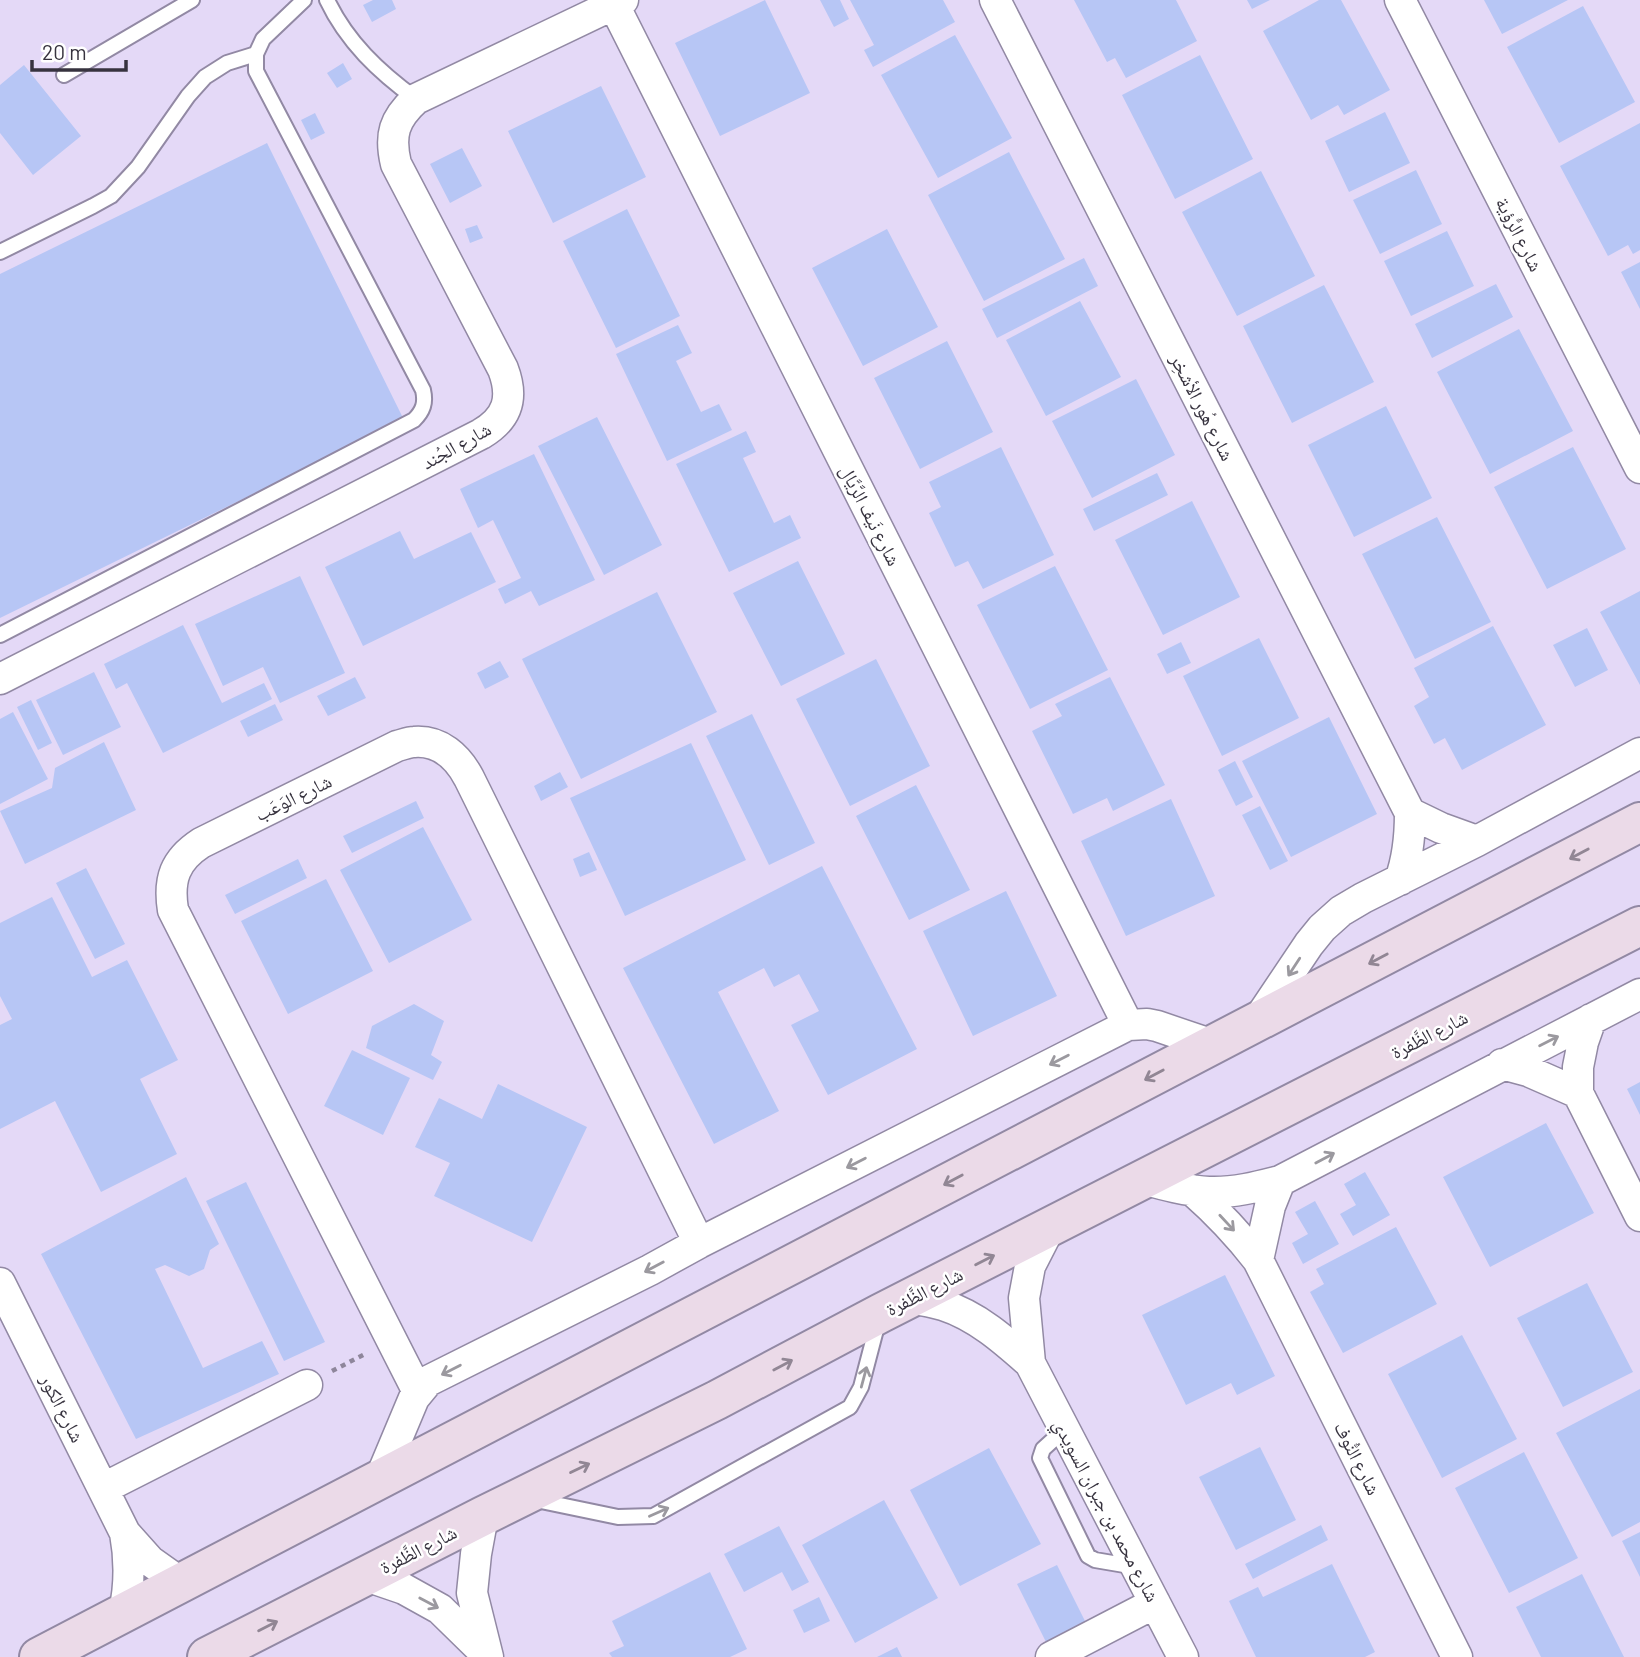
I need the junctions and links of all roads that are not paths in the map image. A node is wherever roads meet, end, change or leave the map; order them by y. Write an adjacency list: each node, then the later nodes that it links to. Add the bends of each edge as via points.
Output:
1 (192, 0): 8 (lane)
2 (304, 0): 7 (lane, via 263,39)
3 (327, 0): 9 (lane, via 368,60)
4 (995, 0): 15 (street, شارع هُور الأشخِر)
5 (1400, 0): 11 (street, شارع الرُّؤية)
6 (619, 2): 9 (street, شارع الجُند); 23 (street, شارع نَيف الرَّيَّال)
7 (256, 54): 10 (lane, via 227,63 205,77 138,167 111,195); 12 (lane, via 259,79 423,390 424,406 414,420)
8 (64, 75)
9 (416, 99): 13 (street, شارع الجُند, via 396,124 396,164 503,369 509,395 500,419 481,434)
10 (0, 252)
11 (1640, 468)
12 (0, 635)
13 (0, 679)
14 (1640, 754): 17 (street)
15 (1410, 813): 17 (street); 18 (street, شارع هُور الأشخِر, via 1410,845)
16 (1640, 822): 22 (main road, one-way to 22)
17 (1477, 841): 18 (street)
18 (1400, 880): 22 (street, one-way to 22, via 1341,911 1322,928)
19 (1640, 926): 27 (main road, شارع الظَّفرة)
20 (1640, 994): 21 (street)
21 (1591, 1019): 25 (street, one-way to 21); 26 (street, via 1578,1067)
22 (1257, 1022): 24 (main road)
23 (1129, 1025): 24 (street, via 1157,1026); 32 (street, one-way to 32)
24 (1213, 1045): 39 (main road, one-way to 39)
25 (1502, 1064): 26 (street); 28 (street, one-way to 25)
26 (1578, 1093): 30 (street)
27 (1143, 1179): 29 (street); 31 (main road, شارع الظَّفرة)
28 (1280, 1181): 29 (street, via 1249,1189); 33 (street)
29 (1192, 1190): 33 (street, شارع النُّوف, one-way to 33)
30 (1640, 1216)
31 (1050, 1227): 35 (main road, شارع الظَّفرة, one-way to 31); 36 (street, شارع محمد بن جبران السويدي, via 1030,1266 1024,1298)
32 (699, 1243): 38 (street, one-way to 38, via 428,1381); 38 (street, شارع الوَعَب, via 469,778 448,751 423,742 397,746 201,843 178,864 170,895 173,910)
33 (1258, 1259): 53 (street, شارع النُّوف)
34 (0, 1283): 40 (street, شارع الكور)
35 (895, 1305): 36 (street, شارع محمد بن جبران السويدي, via 944,1306 1001,1337); 41 (main road, شارع الظَّفرة, one-way to 35); 41 (lane, one-way to 35, via 618,1517 653,1516 850,1407)
36 (1030, 1363): 46 (street, شارع محمد بن جبران السويدي)
37 (307, 1384): 40 (street)
38 (418, 1391): 39 (street)
39 (380, 1479): 45 (main road)
40 (103, 1488): 43 (street, شارع الكور)
41 (520, 1497): 42 (main road, شارع الظَّفرة)
42 (483, 1516): 44 (main road, شارع الظَّفرة); 49 (street, via 472,1593)
43 (125, 1533): 45 (street, شارع الكور, via 150,1561); 47 (street, شارع الكور, via 130,1573)
44 (366, 1576): 48 (main road, شارع الظَّفرة, one-way to 44); 49 (street, one-way to 49, via 404,1589 439,1609)
45 (181, 1583): 47 (main road)
46 (1155, 1603): 51 (street); 52 (street, شارع محمد بن جبران السويدي)
47 (124, 1612): 50 (main road)
48 (222, 1653)
49 (488, 1656)
50 (39, 1657)
51 (1051, 1657)
52 (1183, 1657)
53 (1458, 1657)

